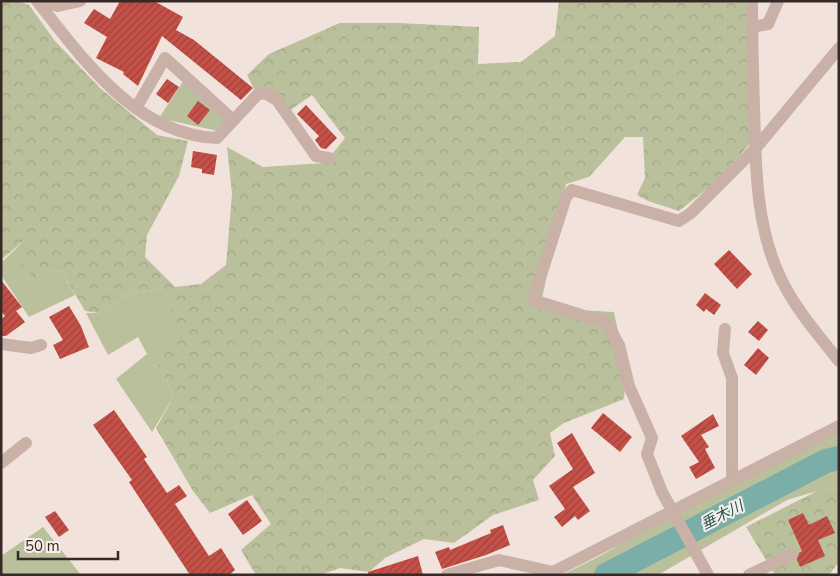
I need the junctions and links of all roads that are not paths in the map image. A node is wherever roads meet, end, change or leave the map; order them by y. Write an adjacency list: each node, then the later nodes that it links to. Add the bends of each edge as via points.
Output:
1 (39, 1): 2 (street, via 58,6); 7 (street, via 94,72)
2 (80, 1)
3 (752, 1): 5 (street)
4 (778, 1): 5 (street, via 768,24)
5 (752, 27): 9 (street)
6 (839, 48): 9 (street)
7 (136, 108): 8 (street, via 173,129 199,137 217,138); 8 (street, via 165,58)
8 (233, 120): 10 (street, via 257,96 265,93 277,100 316,156)
9 (755, 149): 14 (street, via 758,203 777,271 795,304); 19 (street, via 679,221 572,190 566,197 533,300 606,323 619,345 629,386 652,438 647,454)
10 (329, 158)
11 (725, 329): 18 (street, via 723,353 732,378)
12 (1, 344): 13 (street, via 31,348)
13 (41, 345)
14 (839, 361)
15 (839, 426): 18 (street)
16 (26, 443): 17 (street)
17 (1, 463)
18 (732, 479): 19 (street)
19 (675, 515): 21 (street); 23 (street)
20 (791, 555): 24 (street)
21 (550, 573): 22 (street, via 499,560)
22 (447, 575)
23 (708, 575)
24 (750, 575)

